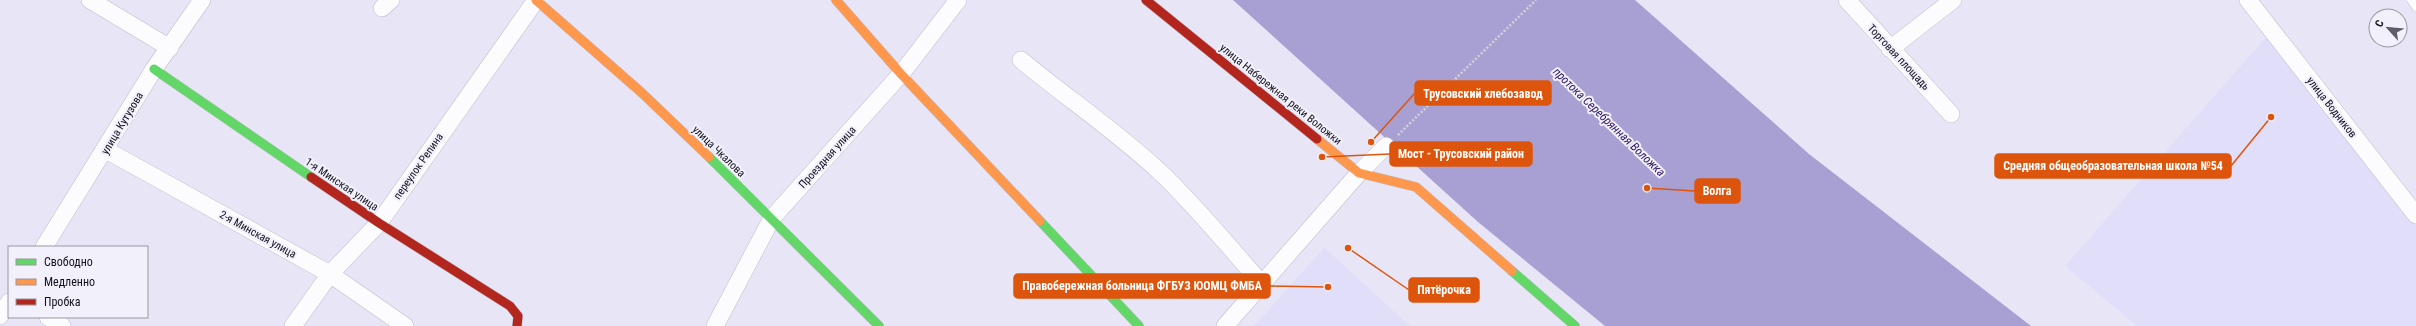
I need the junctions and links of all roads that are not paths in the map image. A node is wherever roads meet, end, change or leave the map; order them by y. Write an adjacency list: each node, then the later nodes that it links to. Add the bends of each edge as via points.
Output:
1 (90, 0): 12 (street)
2 (202, 0): 12 (street, улица Кутузова)
3 (536, 0): 22 (street, улица Чкалова, via 642,93); 23 (street, переулок Репина)
4 (836, 0): 16 (street)
5 (958, 0): 16 (street, Проездная улица)
6 (1146, 0): 20 (street, улица Набережная реки Воложки)
7 (1847, 0): 13 (street, Торговая площадь)
8 (1953, 0): 13 (street)
9 (2248, 0): 21 (street, улица Водников)
10 (2410, 0): 11 (lane)
11 (2416, 7)
12 (170, 48): 15 (street, улица Кутузова)
13 (1890, 49): 17 (street, Торговая площадь)
14 (1021, 60): 26 (street, via 1070,101 1101,121 1161,173)
15 (154, 69): 19 (street, улица Кутузова); 23 (street, 1-я Минская улица)
16 (901, 74): 22 (street, Проездная улица); 36 (street)
17 (1951, 114)
18 (1386, 146): 20 (street)
19 (106, 150): 24 (street, улица Кутузова); 25 (street, 2-я Минская улица)
20 (1359, 173): 26 (street); 38 (street, улица Набережная реки Воложки, via 1416,187)
21 (2416, 215)
22 (772, 218): 34 (street, Проездная улица); 35 (street, улица Чкалова)
23 (379, 223): 25 (street, переулок Репина); 33 (street, 1-я Минская улица, via 510,306 518,316)
24 (45, 246)
25 (330, 274): 31 (street, переулок Репина); 32 (street, 2-я Минская улица)
26 (1262, 284): 37 (street)
27 (8, 304): 28 (street)
28 (0, 316)
29 (50, 318): 30 (street)
30 (62, 326)
31 (293, 326)
32 (405, 326)
33 (517, 326)
34 (715, 326)
35 (879, 326)
36 (1139, 326)
37 (1225, 326)
38 (1575, 326)

